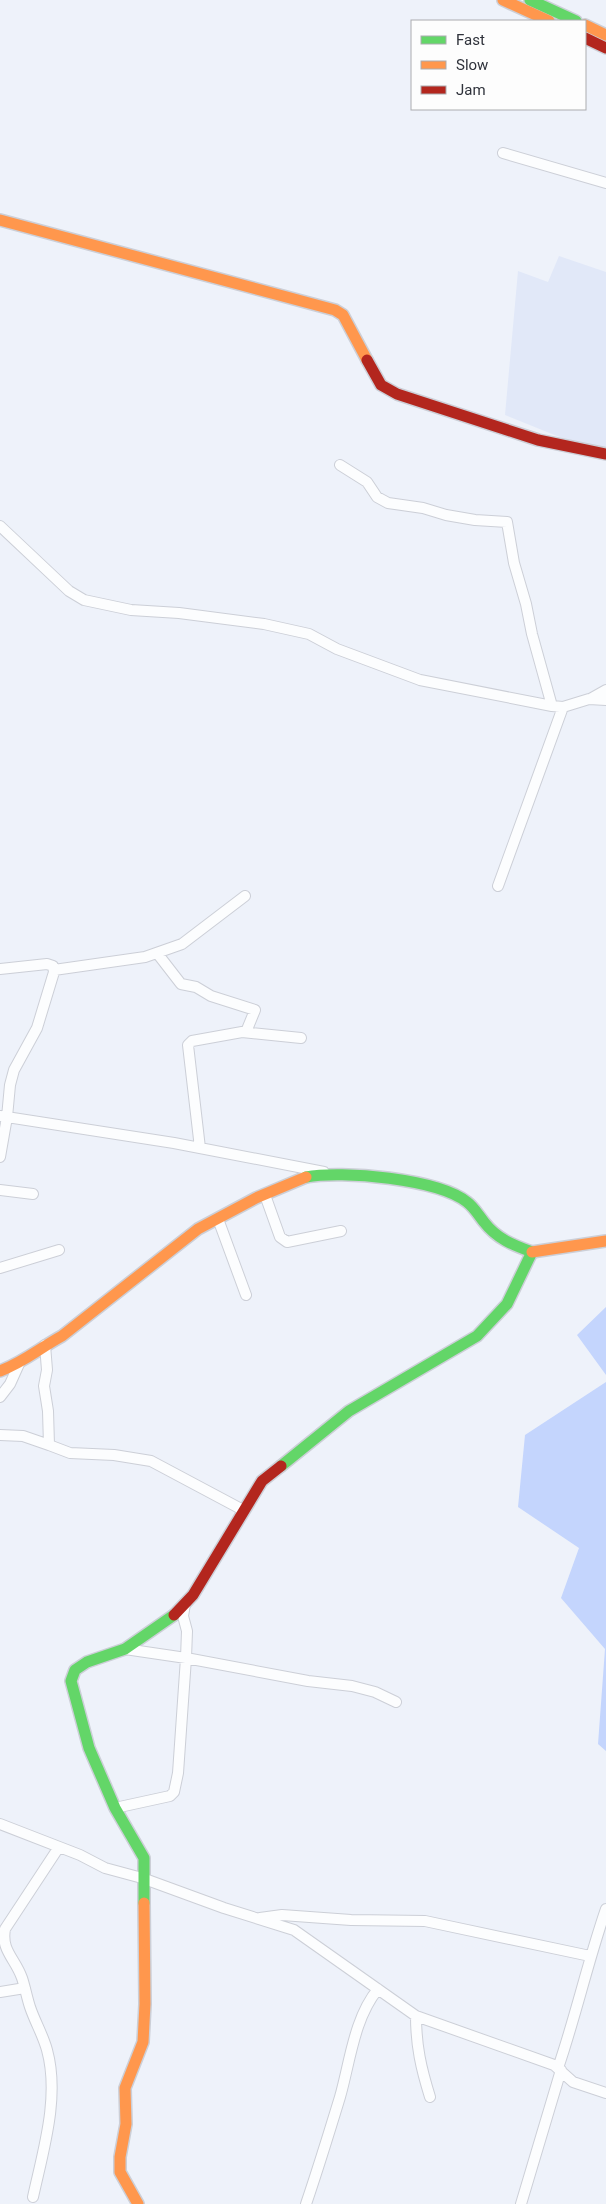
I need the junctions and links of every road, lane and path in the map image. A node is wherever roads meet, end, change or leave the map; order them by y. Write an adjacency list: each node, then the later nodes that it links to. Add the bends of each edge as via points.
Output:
1 (503, 0): 3 (street)
2 (530, 0): 4 (street)
3 (547, 20)
4 (574, 20)
5 (586, 27): 7 (street)
6 (586, 38): 7 (street)
7 (605, 43)
8 (504, 153): 9 (street)
9 (606, 183)
10 (0, 220): 11 (street, via 335,310 343,315 381,385 388,391 550,442)
11 (606, 454)
12 (340, 465): 17 (street, via 367,482 377,497 388,503 475,520 507,522 514,563)
13 (0, 526): 17 (street, via 69,592 84,600 131,610 264,624 309,634 337,649 420,680)
14 (606, 690): 15 (street)
15 (589, 700): 16 (street); 18 (street)
16 (606, 700)
17 (552, 706): 18 (street)
18 (563, 707): 19 (street)
19 (498, 886)
20 (245, 896): 21 (street, via 182,944)
21 (157, 953): 23 (street); 24 (street, via 181,984 254,1010)
22 (0, 969): 23 (street, via 48,964)
23 (54, 970): 26 (street, via 37,1028 14,1070)
24 (246, 1032): 25 (street); 27 (street, via 192,1041 188,1045)
25 (301, 1038)
26 (4, 1117): 27 (street); 28 (street)
27 (200, 1148): 29 (street)
28 (0, 1157)
29 (332, 1174): 32 (street, via 307,1177); 37 (street, via 442,1188 468,1202 504,1242)
30 (0, 1190): 31 (street)
31 (33, 1194)
32 (265, 1194): 33 (street); 34 (street, via 280,1237 287,1242)
33 (218, 1219): 39 (street); 40 (street, via 198,1229 62,1336)
34 (341, 1231)
35 (606, 1241): 37 (street)
36 (59, 1250): 38 (street)
37 (532, 1252): 46 (street, via 507,1304 476,1336 349,1411 262,1481)
38 (0, 1268)
39 (246, 1295)
40 (44, 1345): 41 (street); 45 (street)
41 (19, 1364): 42 (street); 43 (street)
42 (0, 1370)
43 (0, 1397)
44 (0, 1435): 45 (street, via 23,1436)
45 (49, 1445): 46 (street, via 70,1453 151,1461)
46 (243, 1510): 47 (street, via 193,1595)
47 (185, 1603): 48 (street, via 173,1616); 49 (street)
48 (125, 1649): 49 (street); 51 (street, via 87,1662 75,1670 71,1681 89,1748)
49 (186, 1658): 50 (street, via 363,1688); 51 (street, via 174,1792 170,1796)
50 (396, 1702)
51 (114, 1808): 54 (street, via 144,1858)
52 (0, 1825): 53 (street)
53 (59, 1847): 54 (street, via 105,1868); 58 (street, via 5,1929 3,1942)
54 (142, 1878): 56 (street); 66 (street, via 143,2042 125,2088 126,2124 120,2164 120,2172)
55 (606, 1908): 57 (street)
56 (257, 1918): 57 (street, via 282,1915 425,1921); 59 (street, via 294,1930)
57 (590, 1956): 62 (street)
58 (25, 1988): 60 (street); 65 (street, via 51,2071 51,2099)
59 (378, 1989): 61 (street); 67 (street, via 368,2001)
60 (0, 1992)
61 (416, 2016): 62 (street); 64 (street, via 418,2053)
62 (559, 2069): 63 (street, via 573,2082); 68 (street)
63 (606, 2093)
64 (430, 2097)
65 (33, 2198)
66 (138, 2204)
67 (306, 2204)
68 (521, 2204)

